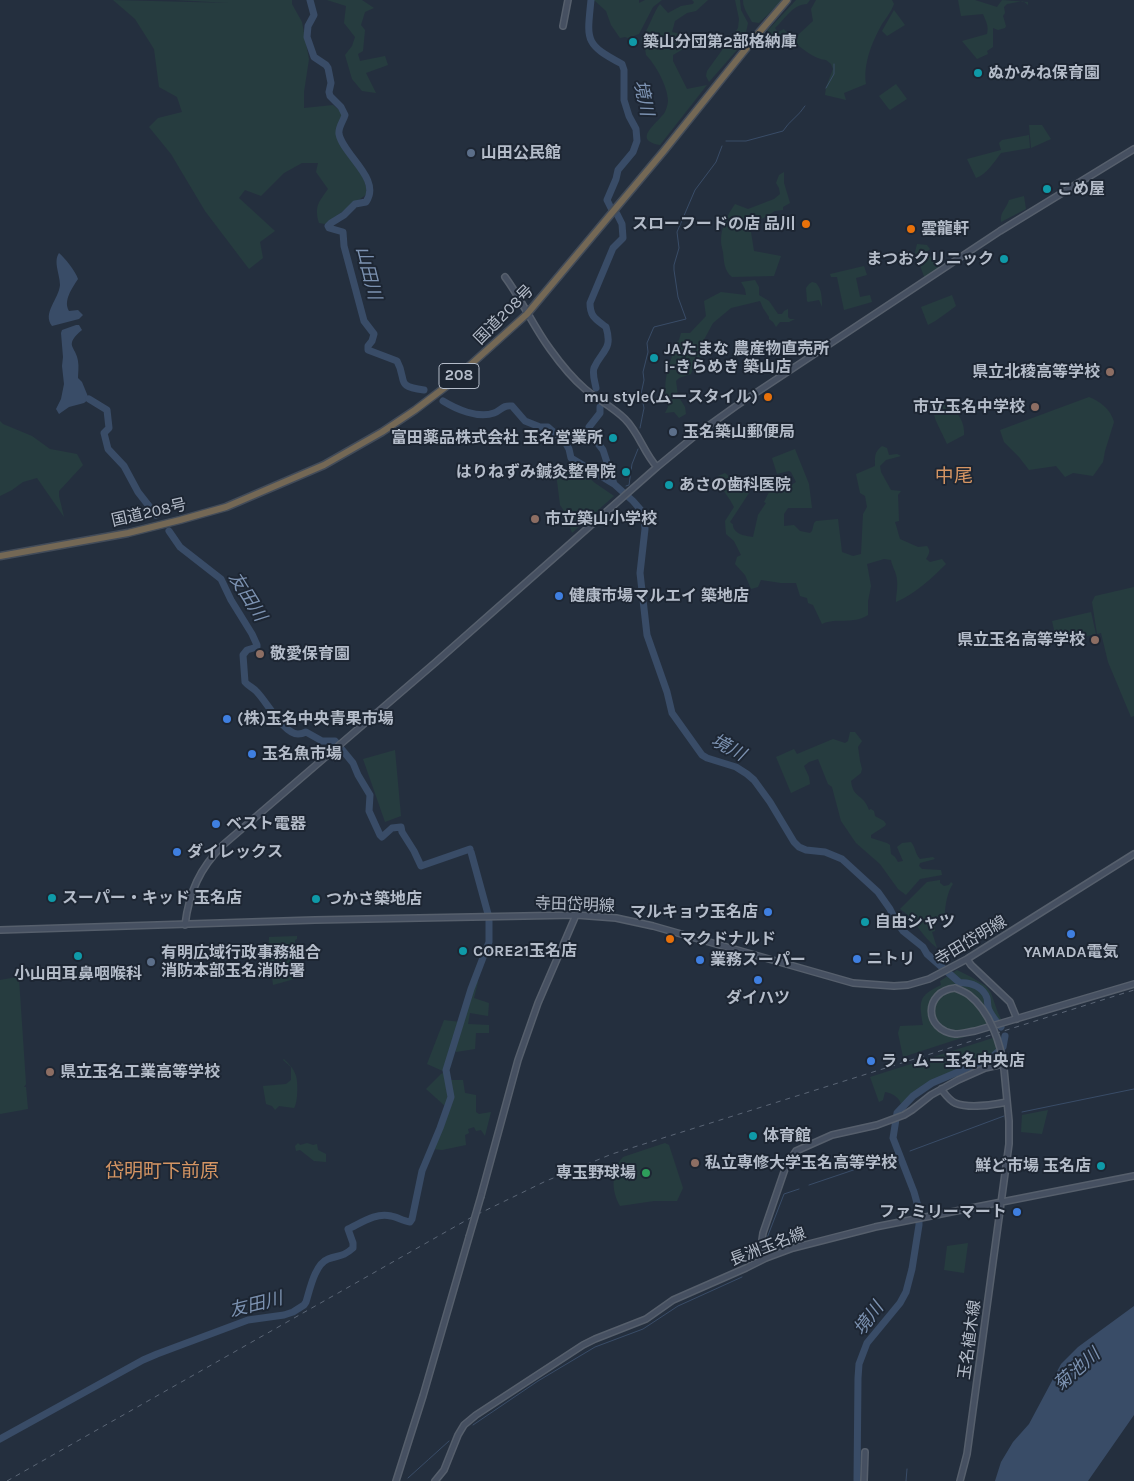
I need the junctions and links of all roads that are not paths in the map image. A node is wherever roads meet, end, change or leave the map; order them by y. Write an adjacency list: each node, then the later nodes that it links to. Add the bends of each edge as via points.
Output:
1 (568, 0): 3 (street)
2 (787, 0): 6 (highway, 国道208号 / 208)
3 (563, 26)
4 (1134, 148): 7 (street, via 904,294 709,426)
5 (505, 277): 6 (street)
6 (527, 314): 7 (street, via 572,378 627,421); 8 (highway, 国道208号 / 208, via 421,406 324,465 226,507 180,520 128,533)
7 (657, 468): 11 (street, via 223,845 202,870 192,891)
8 (0, 556)
9 (1134, 854): 13 (street, 寺田岱明線)
10 (576, 915): 11 (street, 寺田岱明線); 13 (street, 寺田岱明線, via 616,918 653,926 853,983 894,986 917,983); 23 (street, bridge, via 538,1003 518,1060)
11 (185, 925): 12 (street, 寺田岱明線)
12 (0, 930)
13 (967, 959): 15 (street, via 1010,1002)
14 (1134, 984): 15 (street)
15 (1017, 1019): 18 (street, bridge, via 1003,1022 996,1024 961,1034 941,1030 931,1016 934,1000 942,992 955,988 968,994 984,1013 996,1037 1002,1053)
16 (1017, 1061): 17 (street, via 985,1068)
17 (941, 1089): 18 (street, via 947,1097 968,1106); 21 (street, via 904,1115 832,1135 796,1151 786,1166 763,1233)
18 (1007, 1102): 20 (street, via 1009,1144)
19 (1134, 1176): 20 (street, 長洲玉名線)
20 (1002, 1202): 21 (street, 長洲玉名線, via 880,1226); 26 (street, 玉名植木線)
21 (766, 1258): 24 (street, 長洲玉名線, via 673,1300 646,1319 583,1345 476,1415 464,1425 444,1470)
22 (865, 1452): 25 (street)
23 (396, 1481)
24 (435, 1481)
25 (864, 1481)
26 (960, 1481)

